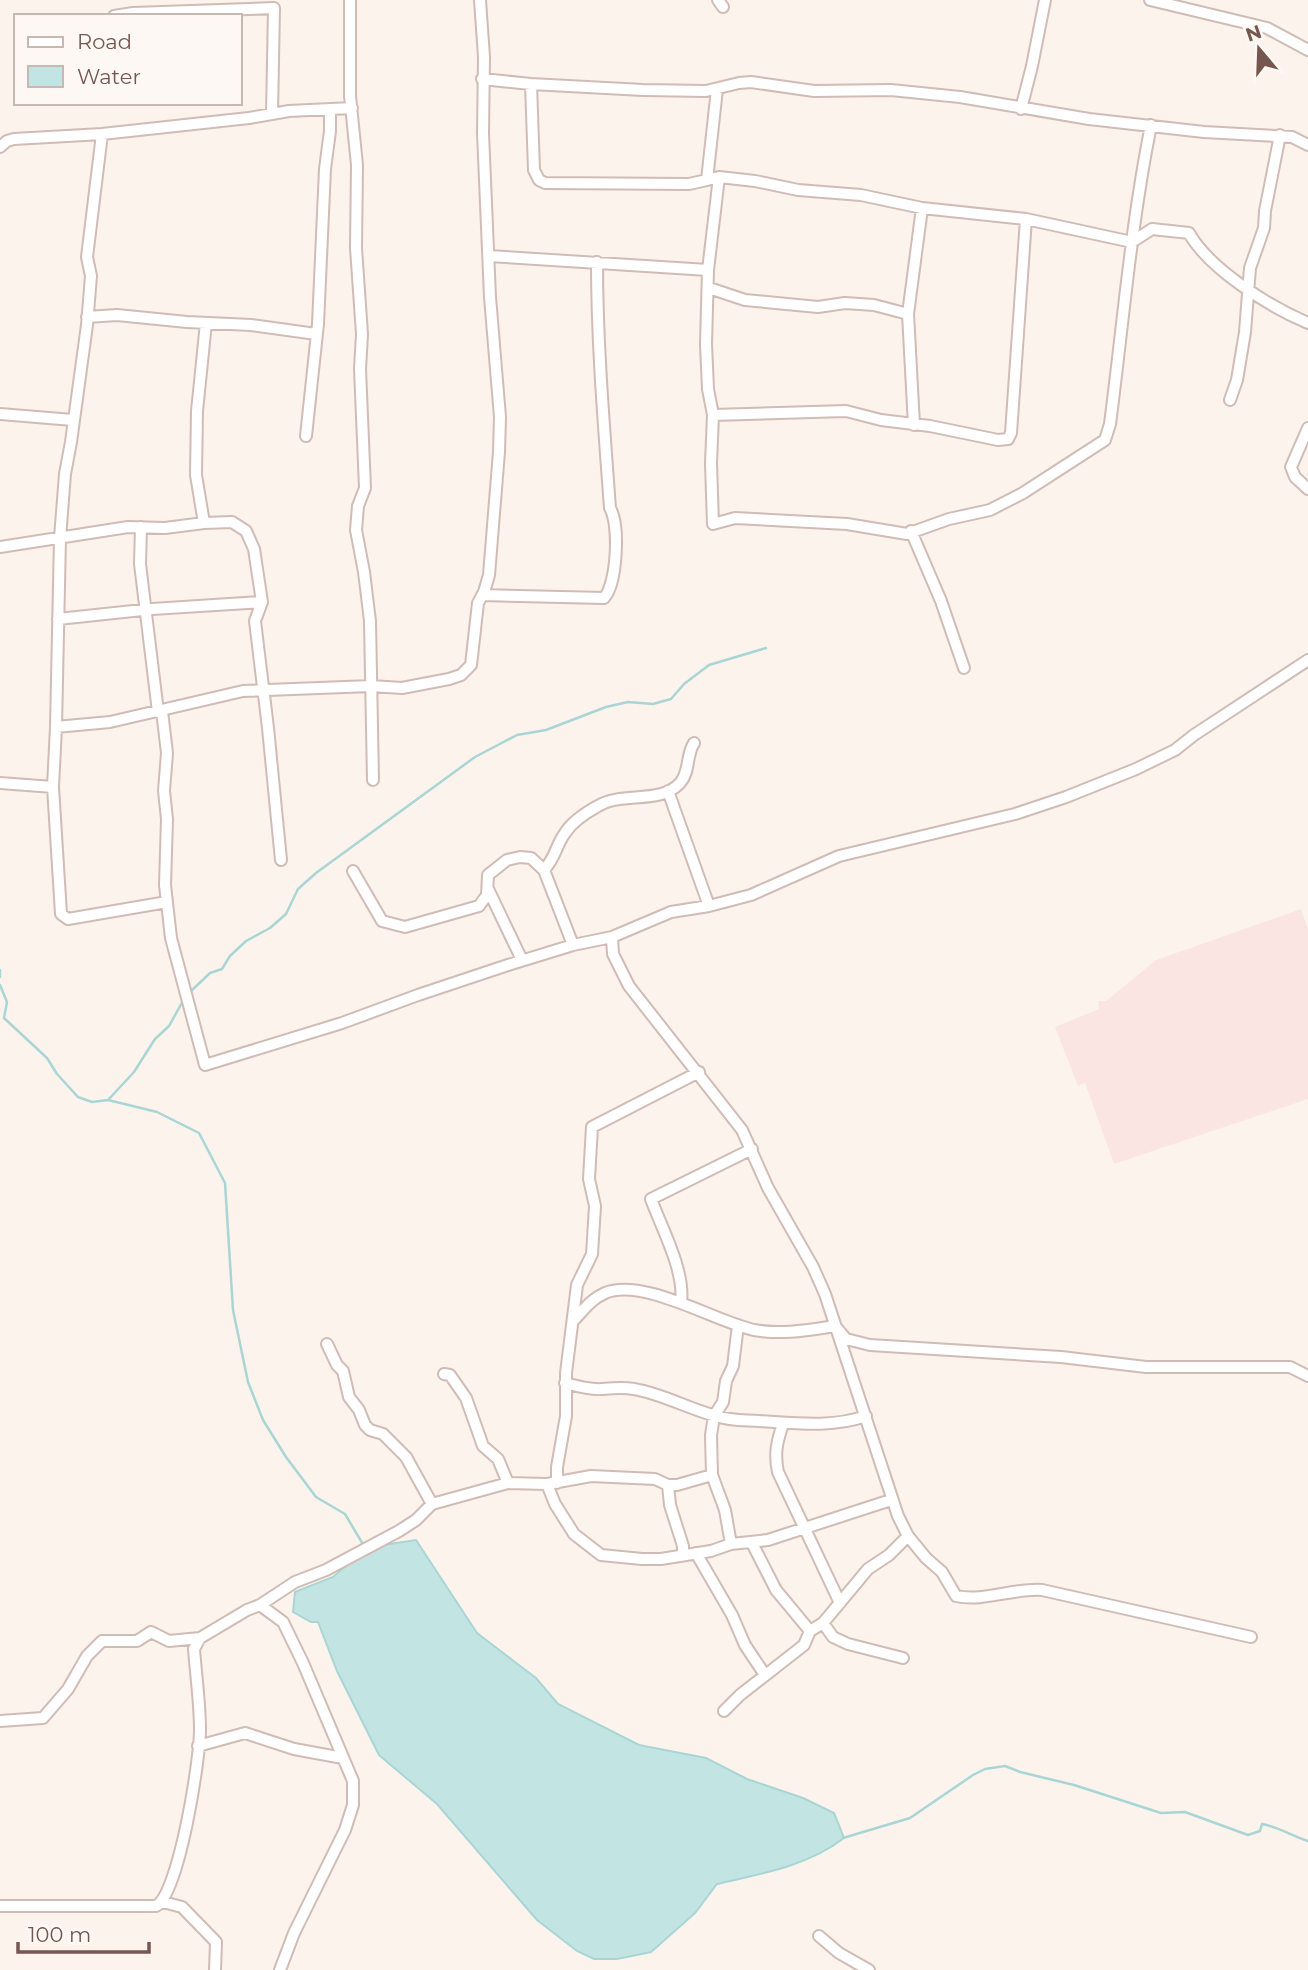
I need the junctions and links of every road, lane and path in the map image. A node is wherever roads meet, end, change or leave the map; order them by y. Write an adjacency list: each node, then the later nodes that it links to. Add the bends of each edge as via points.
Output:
1 (350, 0): 10 (street)
2 (480, 0): 7 (street)
3 (1045, 0): 11 (street)
4 (1150, 0): 6 (street, via 1267,28)
5 (127, 14): 13 (street, via 274,8)
6 (1308, 50)
7 (482, 79): 8 (street); 24 (street)
8 (531, 84): 9 (street); 20 (street, via 534,170 545,183 690,184)
9 (717, 89): 11 (street, via 751,82 814,91 891,90); 20 (street)
10 (352, 108): 12 (street); 53 (street, via 365,488 356,530 369,605)
11 (1021, 109): 14 (street)
12 (330, 110): 13 (street); 33 (street)
13 (272, 114): 15 (street)
14 (1151, 125): 16 (street); 23 (street)
15 (102, 135): 18 (street, via 14,139); 30 (street, via 87,257 91,276)
16 (1280, 135): 17 (street); 28 (street)
17 (1308, 145)
18 (0, 147)
19 (719, 177): 20 (street); 21 (street, via 861,195); 26 (street)
20 (707, 180)
21 (922, 208): 22 (street); 29 (street)
22 (1026, 219): 23 (street); 38 (street, via 1010,438 998,440)
23 (1132, 242): 28 (street, via 1152,229 1189,233 1198,249); 44 (street, via 1105,440 990,510)
24 (489, 256): 25 (street); 47 (street, via 499,452 489,575)
25 (597, 262): 26 (street); 47 (street, via 606,456 617,549 609,593 604,598)
26 (708, 270): 27 (street)
27 (709, 288): 29 (street, via 745,300 818,307 874,305); 36 (street, via 706,344)
28 (1248, 289): 32 (street); 34 (street, via 1245,332)
29 (908, 314): 38 (street)
30 (87, 317): 31 (street, via 117,315); 37 (street)
31 (206, 323): 33 (street); 42 (street, via 196,475)
32 (1308, 323)
33 (316, 334): 40 (street)
34 (1230, 400)
35 (0, 414): 37 (street)
36 (713, 415): 38 (street, via 846,411); 44 (street, via 713,524 735,518)
37 (74, 420): 45 (street)
38 (914, 425)
39 (1308, 428): 41 (street, via 1291,467)
40 (306, 436)
41 (1308, 489)
42 (204, 523): 43 (street); 48 (street, via 232,522 246,531 254,549)
43 (141, 527): 45 (street); 49 (street)
44 (911, 531): 52 (street)
45 (60, 538): 46 (street); 50 (street)
46 (0, 547)
47 (482, 595): 53 (street, via 476,612 473,660 465,672 402,688)
48 (262, 602): 49 (street); 54 (street, via 255,621)
49 (145, 610): 50 (street); 55 (street)
50 (58, 619): 56 (street)
51 (1308, 660): 67 (street, via 1175,750 1136,769 1015,814 839,856 751,895)
52 (964, 668)
53 (371, 686): 54 (street); 58 (street)
54 (264, 690): 55 (street); 62 (street)
55 (160, 711): 56 (street); 66 (street, via 167,753)
56 (56, 727): 60 (street)
57 (694, 743): 61 (street, via 683,778)
58 (373, 780)
59 (0, 782): 60 (street)
60 (52, 787): 66 (street, via 61,914 79,919)
61 (668, 791): 63 (street, via 600,804 570,826); 67 (street)
62 (281, 860)
63 (544, 870): 65 (street, via 531,858 507,860 488,875); 69 (street)
64 (353, 871): 65 (street, via 382,921 405,927 479,906)
65 (488, 889): 70 (street)
66 (167, 902): 70 (street, via 171,938 205,1065)
67 (709, 906): 68 (street, via 671,912)
68 (612, 937): 69 (street); 71 (street, via 613,954 629,986)
69 (573, 945): 70 (street)
70 (522, 960)
71 (699, 1072): 72 (street); 74 (street, via 592,1127 592,1254 577,1285)
72 (752, 1149): 73 (street, via 651,1199 675,1262); 76 (street, via 768,1188 813,1267)
73 (681, 1302): 74 (street, via 622,1288 592,1300); 75 (street)
74 (573, 1321): 80 (street)
75 (738, 1325): 76 (street, via 791,1333); 81 (street, via 733,1366)
76 (835, 1326): 79 (street, via 846,1339 870,1345 1146,1367 1290,1367); 82 (street)
77 (327, 1343): 89 (street, via 365,1425 383,1434 406,1457)
78 (444, 1374): 85 (street, via 450,1375 467,1398 483,1446 498,1459)
79 (1308, 1376)
80 (565, 1383): 81 (street, via 635,1389); 86 (street, via 566,1416)
81 (714, 1416): 83 (street); 84 (street)
82 (866, 1416): 83 (street, via 850,1422); 88 (street)
83 (783, 1424): 90 (street, via 775,1457)
84 (712, 1475): 87 (street); 93 (street)
85 (508, 1483): 86 (street); 89 (street)
86 (552, 1484): 87 (street, via 591,1476 655,1479); 95 (street, via 555,1504 574,1534 601,1555 661,1559)
87 (667, 1485): 95 (street)
88 (891, 1500): 90 (street); 91 (street)
89 (432, 1504): 97 (street, via 416,1520)
90 (803, 1528): 92 (street); 96 (street)
91 (908, 1536): 96 (street, via 868,1569); 100 (street, via 942,1572 956,1596 971,1599 1014,1590 1042,1590)
92 (752, 1543): 93 (street); 99 (street, via 776,1590)
93 (731, 1544): 94 (street)
94 (696, 1553): 95 (street); 103 (street)
95 (683, 1554)
96 (840, 1603): 98 (street)
97 (260, 1605): 101 (street); 107 (street, via 283,1622)
98 (823, 1623): 99 (street); 102 (street, via 833,1637 848,1644)
99 (810, 1632): 103 (street, via 804,1645)
100 (1251, 1637)
101 (200, 1638): 105 (street, via 169,1641 151,1632 137,1641 102,1641 43,1718); 106 (street, via 194,1649)
102 (903, 1658)
103 (765, 1675): 104 (street)
104 (724, 1711)
105 (0, 1721)
106 (198, 1746): 107 (street, via 245,1733); 108 (street, via 187,1823)
107 (343, 1758): 112 (street, via 352,1781 353,1804)
108 (163, 1902): 109 (street, via 156,1906); 111 (street, via 182,1907 216,1942)
109 (0, 1906)
110 (818, 1936): 113 (street)
111 (215, 1970)
112 (280, 1970)
113 (869, 1970)

